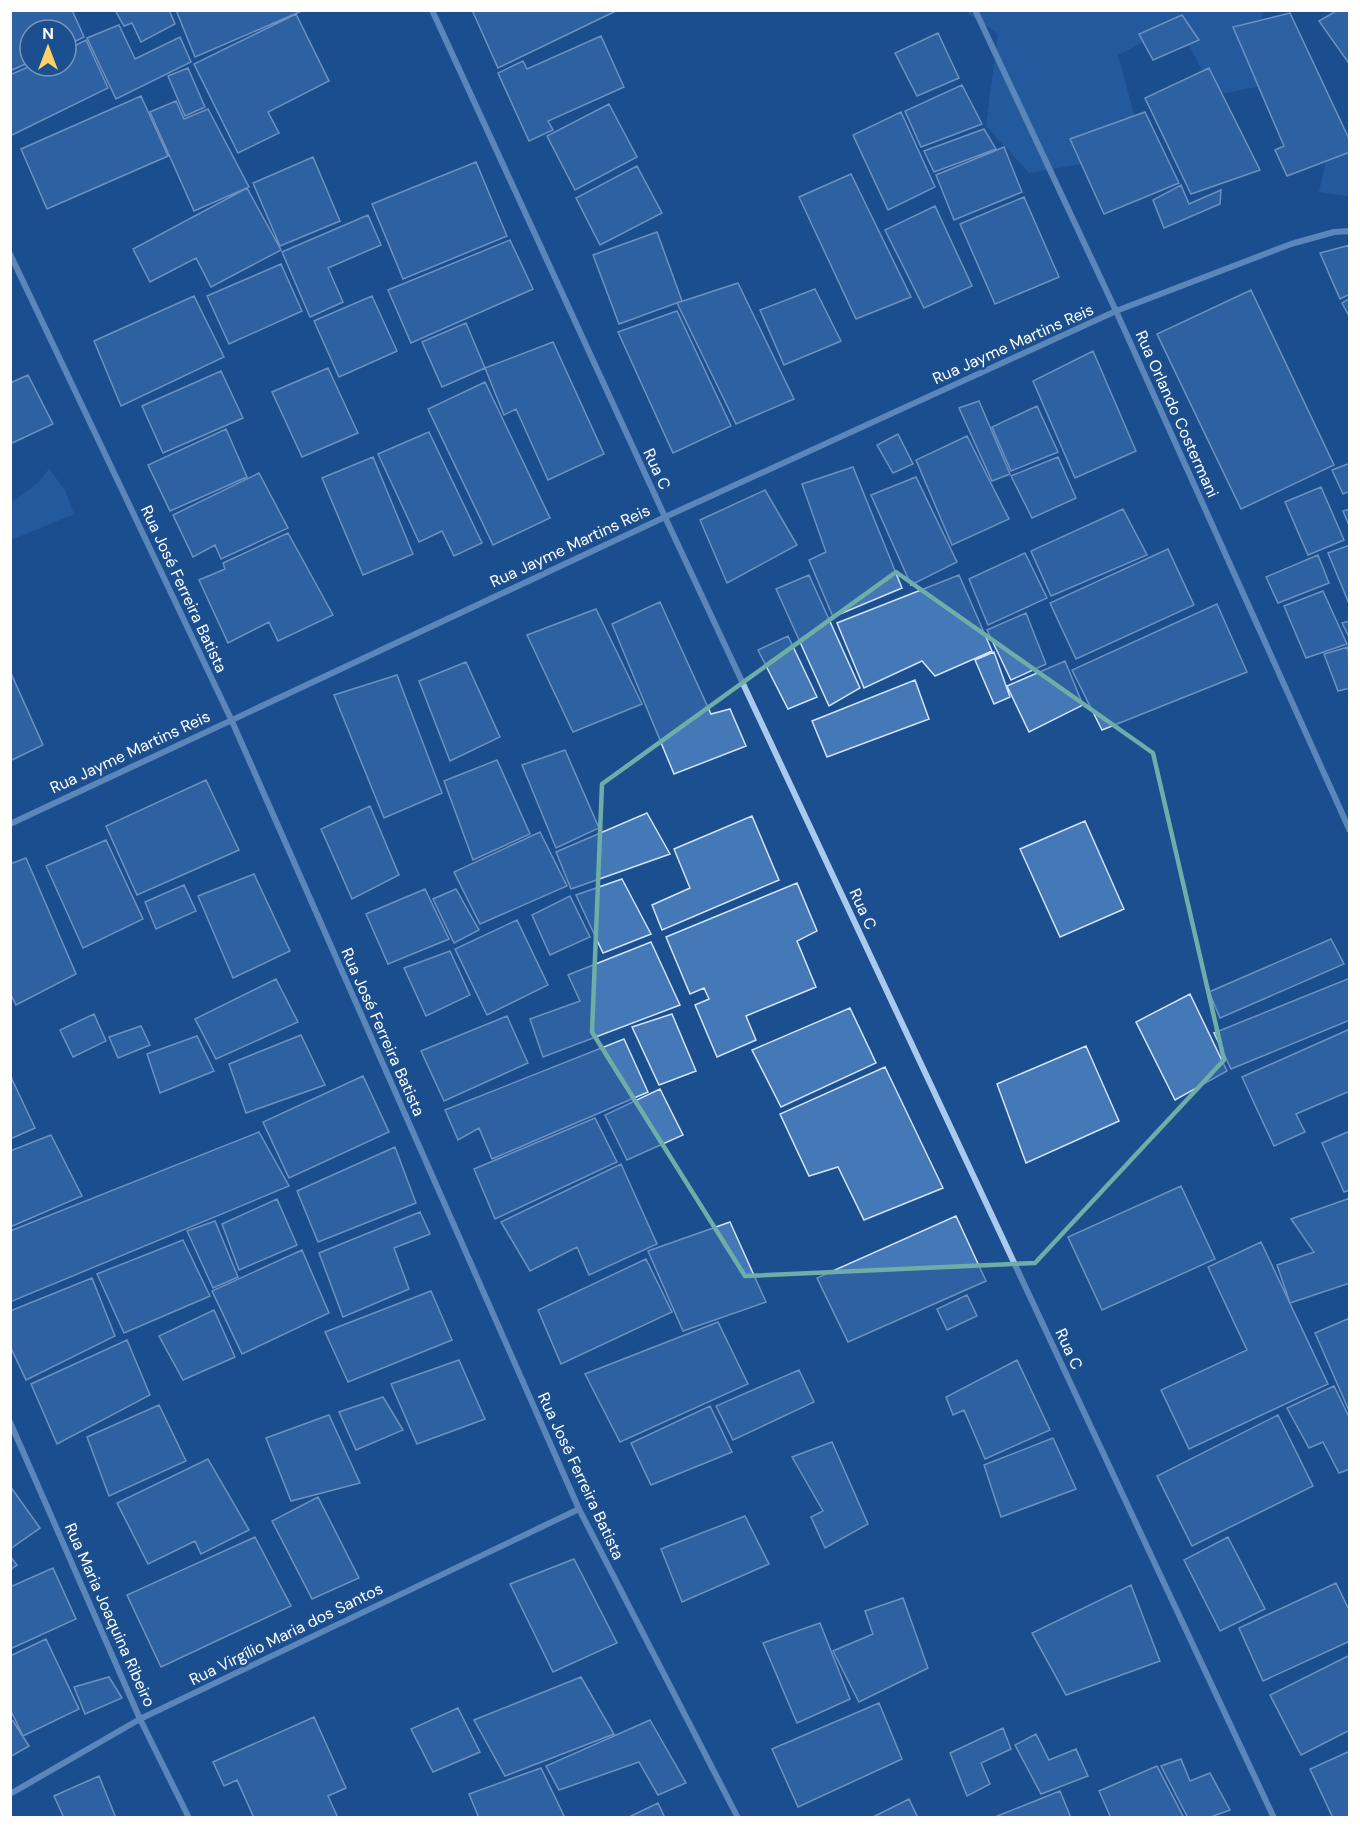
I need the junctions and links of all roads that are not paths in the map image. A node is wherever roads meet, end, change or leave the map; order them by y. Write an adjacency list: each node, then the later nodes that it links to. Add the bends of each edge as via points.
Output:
1 (432, 10): 6 (street, Rua C)
2 (975, 10): 5 (street, Rua Orlando Costermani)
3 (1350, 231): 5 (street, Rua Jayme Martins Reis, via 1292,244)
4 (10, 254): 7 (street, Rua José Ferreira Batista)
5 (1116, 311): 6 (street, Rua Jayme Martins Reis); 9 (street, Rua Orlando Costermani)
6 (665, 517): 7 (street, Rua Jayme Martins Reis); 16 (street, Rua C)
7 (231, 719): 8 (street, Rua Jayme Martins Reis); 11 (street, Rua José Ferreira Batista)
8 (10, 824)
9 (1350, 831)
10 (10, 1422): 12 (street, Rua Maria Joaquina Ribeiro)
11 (579, 1509): 12 (street, Rua Virgílio Maria dos Santos); 15 (street, Rua José Ferreira Batista)
12 (140, 1719): 13 (street, Rua Virgílio Maria dos Santos); 14 (street, Rua Maria Joaquina Ribeiro)
13 (10, 1794)
14 (189, 1818)
15 (738, 1818)
16 (1274, 1818)

